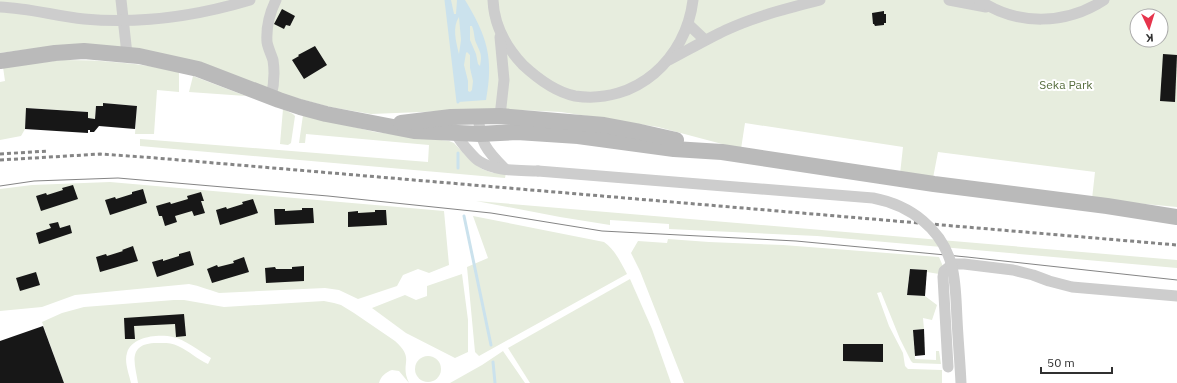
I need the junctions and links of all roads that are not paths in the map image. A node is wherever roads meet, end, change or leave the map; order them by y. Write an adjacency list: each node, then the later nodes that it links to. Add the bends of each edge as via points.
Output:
1 (122, 0): 12 (street)
2 (250, 0): 12 (street, via 196,13 162,18)
3 (276, 0): 19 (street, via 267,27 274,76)
4 (492, 0): 14 (street)
5 (693, 0): 13 (street)
6 (820, 0): 15 (street, via 747,22)
7 (949, 0): 11 (street)
8 (979, 0): 11 (street)
9 (1104, 0): 11 (street, via 1079,13 1047,19 1015,16)
10 (0, 7): 12 (street, via 80,18)
11 (991, 8)
12 (124, 19): 16 (street)
13 (688, 24): 15 (street); 18 (street, via 682,39)
14 (500, 30): 18 (street, via 511,51 536,77 574,96 618,94 639,85); 21 (street, via 504,80)
15 (705, 40): 18 (street)
16 (127, 54): 17 (main road, via 68,52); 19 (main road, via 198,69)
17 (0, 61)
18 (665, 62)
19 (271, 97): 23 (main road, via 326,114)
20 (478, 116): 21 (main road); 22 (main road); 25 (street)
21 (500, 116): 26 (main road, via 604,125)
22 (452, 117): 23 (main road); 24 (street)
23 (382, 126): 24 (main road)
24 (455, 133): 25 (main road); 27 (street, via 478,161)
25 (480, 134): 26 (main road, via 517,132 578,136 674,149); 27 (street, via 489,153)
26 (722, 152): 28 (main road)
27 (505, 169): 31 (street, bridge, via 873,198 906,209 933,230 952,266)
28 (1177, 217)
29 (1177, 296): 30 (street, via 1072,287 1013,270 964,264 949,266 943,277)
30 (948, 367)
31 (962, 383)

